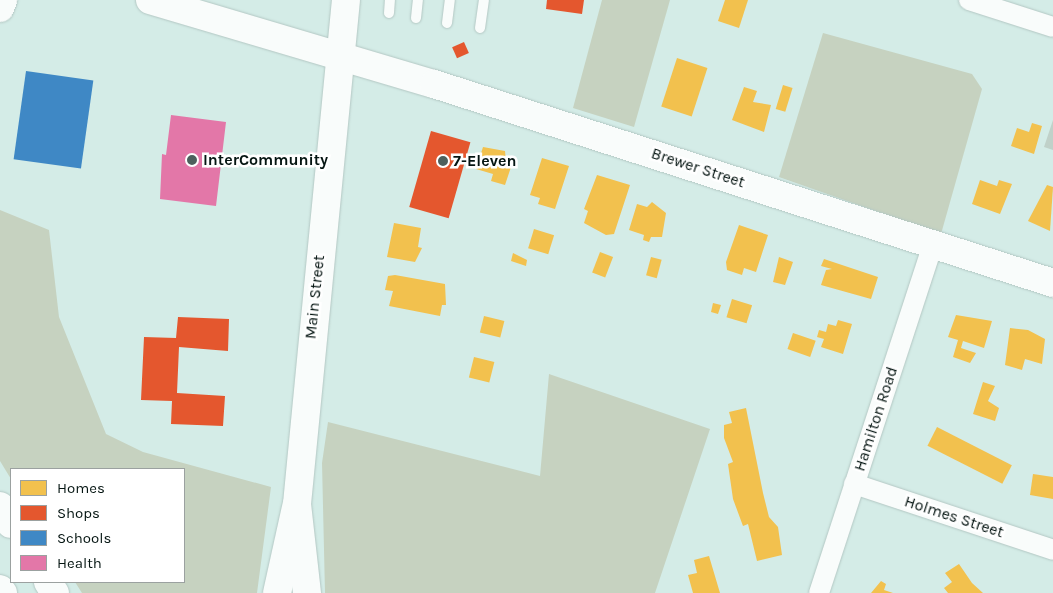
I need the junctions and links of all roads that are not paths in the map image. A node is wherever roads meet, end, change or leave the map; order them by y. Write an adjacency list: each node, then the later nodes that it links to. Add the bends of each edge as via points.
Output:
1 (4, 0): 10 (main road)
2 (150, 0): 16 (main road, Brewer Street)
3 (346, 0): 16 (main road, Main Street)
4 (390, 0): 11 (lane)
5 (418, 0): 12 (lane)
6 (450, 0): 13 (lane)
7 (484, 0): 15 (lane)
8 (969, 0): 9 (street)
9 (1007, 6): 14 (street)
10 (0, 8)
11 (389, 13)
12 (416, 18)
13 (447, 23)
14 (1053, 27)
15 (480, 28)
16 (341, 58): 17 (main road, Brewer Street, via 434,84); 20 (main road, Main Street)
17 (933, 244): 18 (main road, Brewer Street); 19 (street, Hamilton Road)
18 (1053, 283)
19 (854, 484): 23 (street, Holmes Street); 28 (street, Hamilton Road)
20 (297, 504): 26 (main road, Main Street); 27 (main road)
21 (0, 506): 22 (main road)
22 (10, 522)
23 (1053, 550)
24 (0, 589): 25 (main road)
25 (3, 593)
26 (276, 593)
27 (307, 593)
28 (819, 593)

